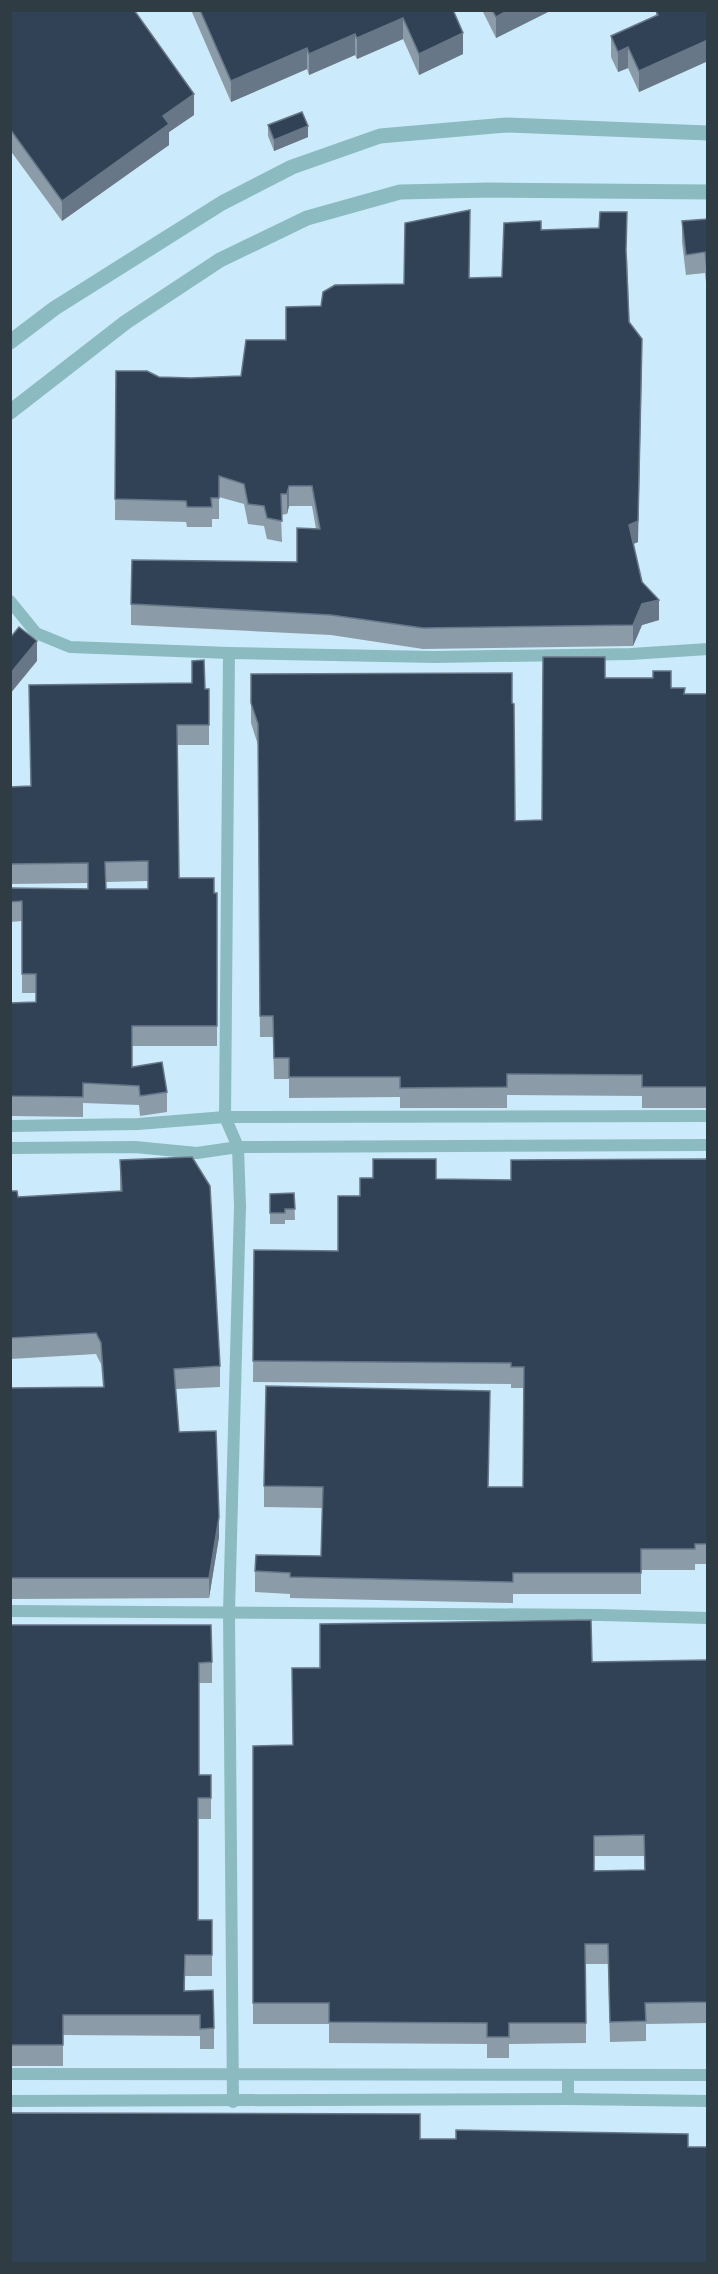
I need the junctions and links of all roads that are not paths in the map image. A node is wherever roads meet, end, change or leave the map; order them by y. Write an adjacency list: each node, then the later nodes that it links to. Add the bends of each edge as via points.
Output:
1 (708, 133): 3 (street, via 506,125 380,136 292,167 222,203 54,308)
2 (708, 192): 4 (street, via 400,192 307,218 220,260 126,322)
3 (10, 342)
4 (10, 412)
5 (10, 601): 7 (street, via 36,633 70,647)
6 (708, 649): 7 (street, via 435,657)
7 (229, 653): 9 (street)
8 (708, 1116): 9 (street)
9 (225, 1117): 10 (street, via 138,1124); 12 (street)
10 (10, 1126)
11 (708, 1145): 12 (street)
12 (238, 1147): 13 (street, via 197,1153 135,1147); 15 (street, via 240,1206)
13 (10, 1148)
14 (10, 1611): 15 (street)
15 (229, 1612): 16 (street); 18 (street)
16 (707, 1619)
17 (10, 2074): 18 (street)
18 (233, 2074): 19 (street); 24 (street)
19 (568, 2075): 20 (street); 21 (street)
20 (708, 2075)
21 (568, 2099): 23 (street); 24 (street)
22 (10, 2101): 24 (street)
23 (708, 2101)
24 (233, 2102)

